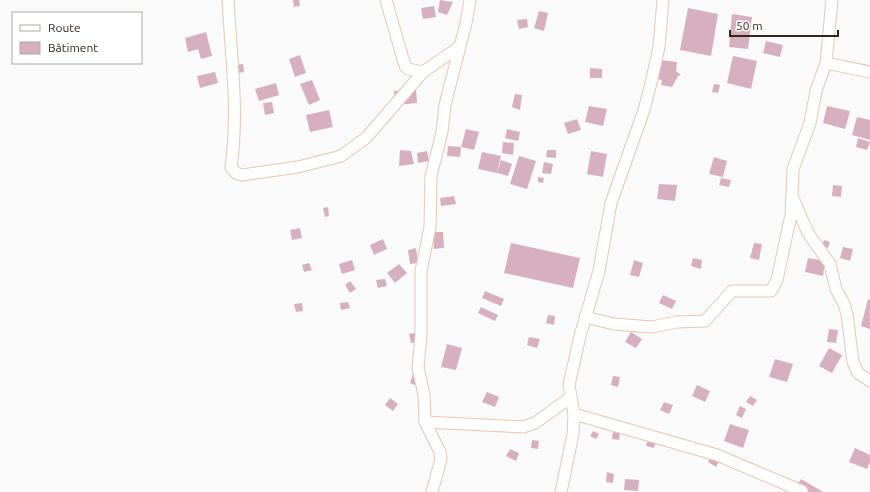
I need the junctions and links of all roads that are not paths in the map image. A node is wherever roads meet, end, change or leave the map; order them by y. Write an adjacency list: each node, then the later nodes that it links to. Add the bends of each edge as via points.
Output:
1 (228, 0): 8 (street, via 236,139 231,168 236,173 242,175 298,167 341,156 366,138)
2 (386, 0): 8 (street, via 405,66)
3 (470, 0): 6 (street)
4 (662, 0): 11 (street, via 659,47 652,79 644,110 611,203 599,271)
5 (832, 0): 7 (street)
6 (459, 47): 8 (street); 15 (street, via 431,176 430,227 421,271 418,368 424,395)
7 (826, 63): 9 (street); 10 (street, via 816,91 810,122 793,170)
8 (423, 72)
9 (870, 72)
10 (792, 196): 11 (street, via 777,280 771,291 732,291 705,322 677,322 652,327 614,324); 12 (street, via 808,233 830,264 836,289 847,314 853,362 858,373)
11 (585, 317): 13 (street, via 570,385)
12 (870, 381)
13 (571, 397): 14 (street); 15 (street, via 535,423 523,427)
14 (574, 414): 16 (street, via 717,455); 18 (street, via 573,434)
15 (425, 422): 17 (street, via 441,459)
16 (802, 491)
17 (432, 492)
18 (561, 492)

